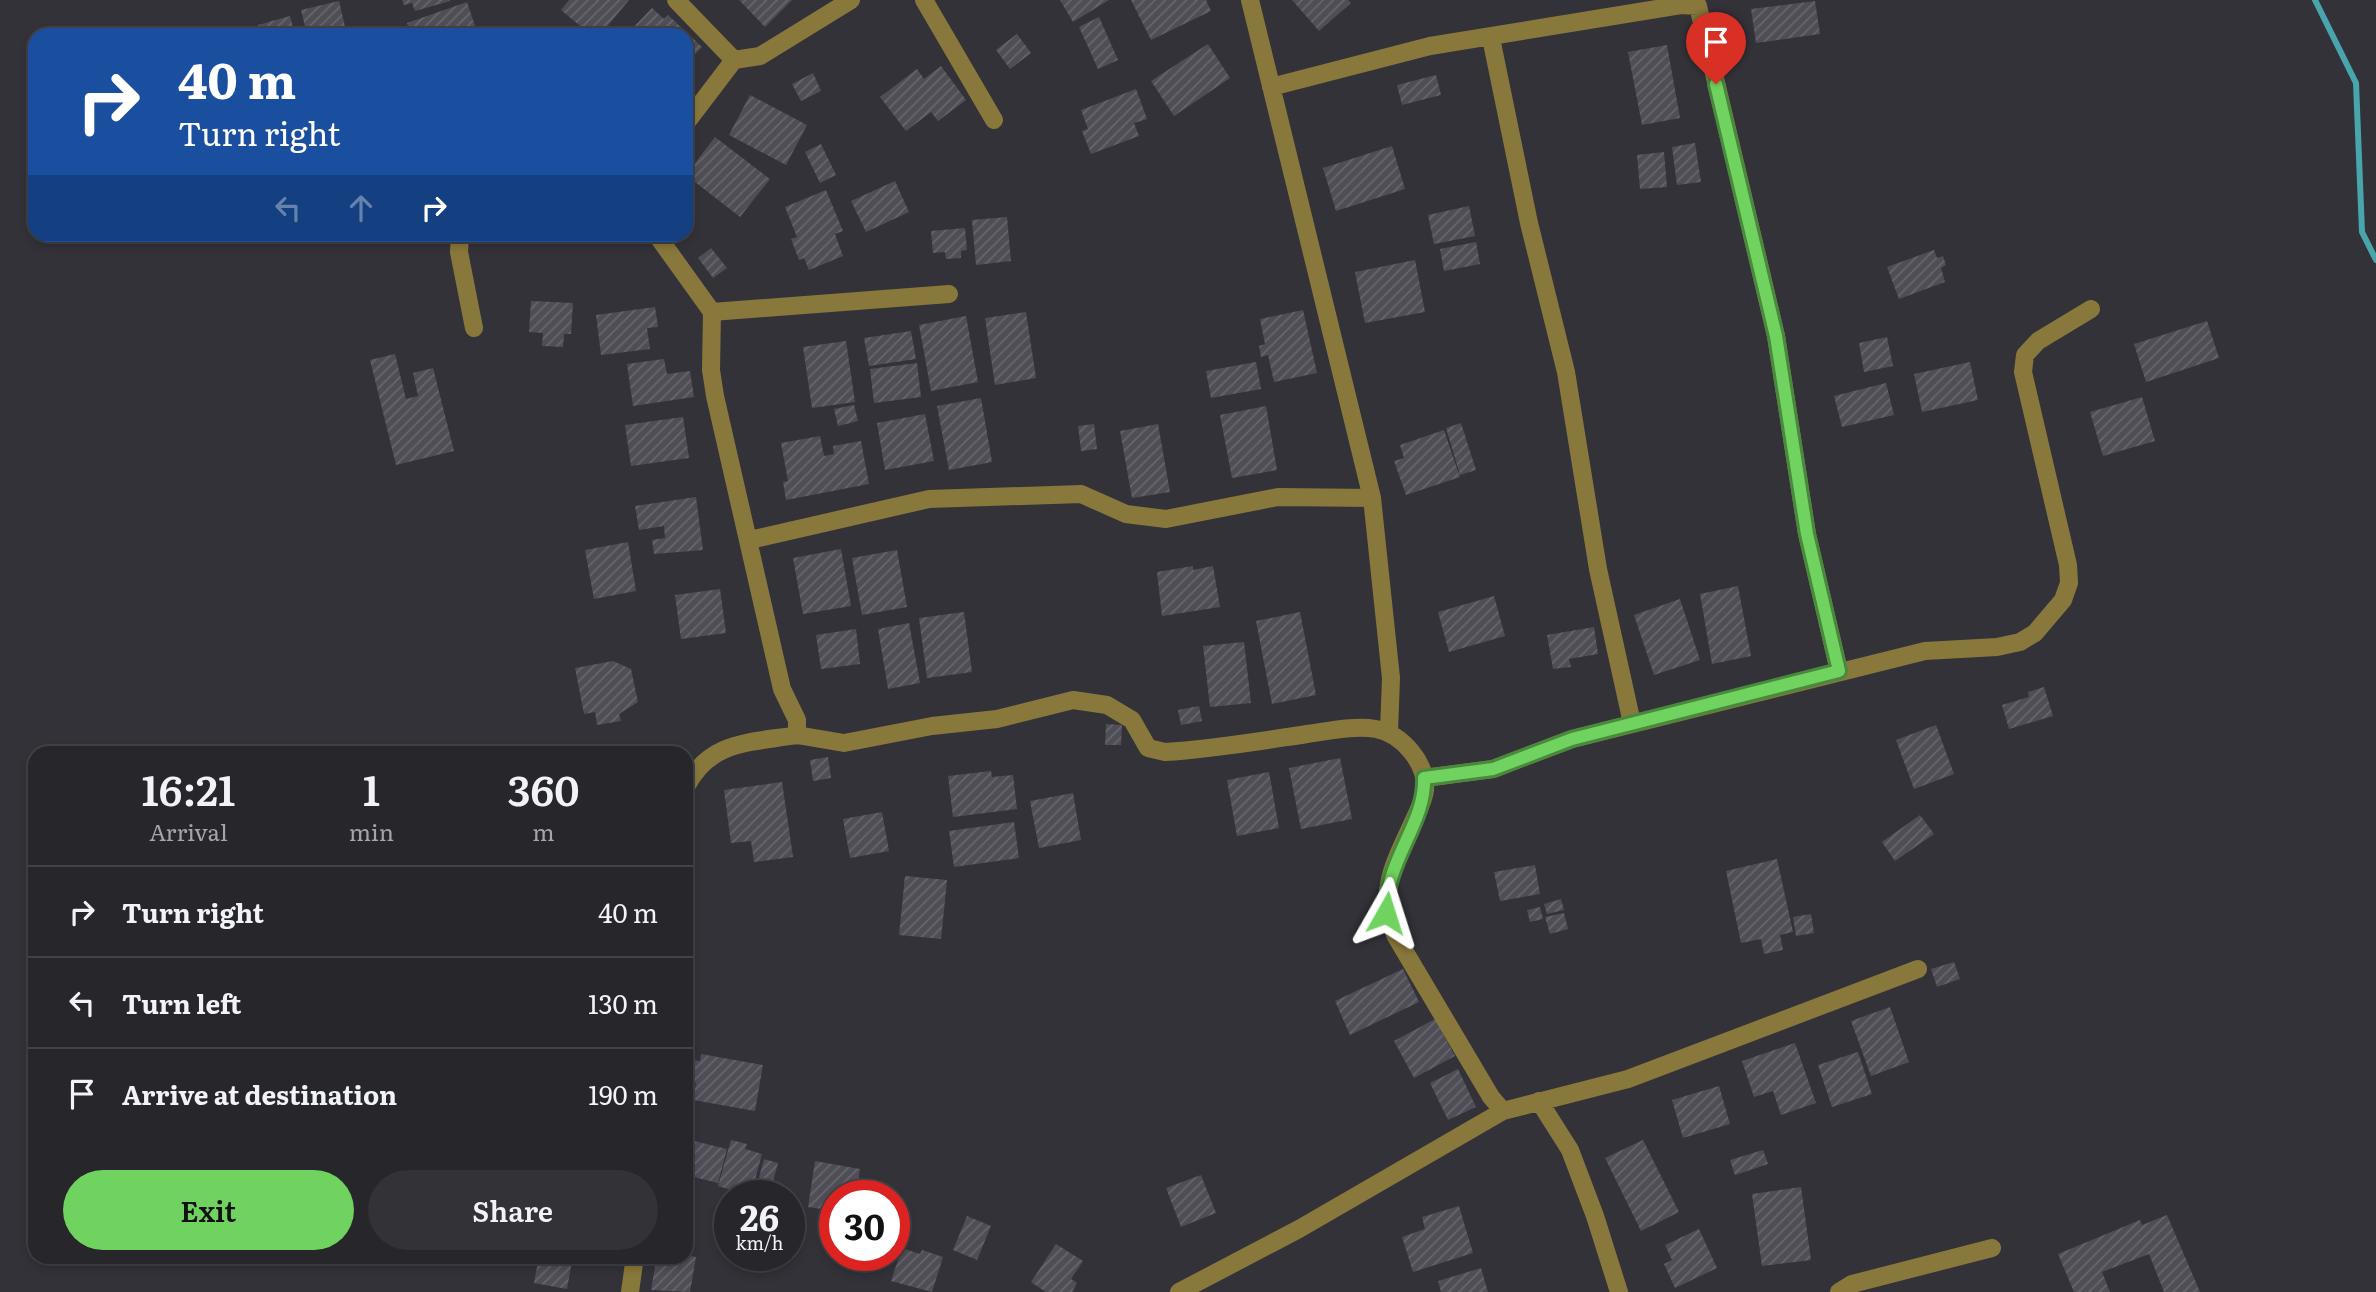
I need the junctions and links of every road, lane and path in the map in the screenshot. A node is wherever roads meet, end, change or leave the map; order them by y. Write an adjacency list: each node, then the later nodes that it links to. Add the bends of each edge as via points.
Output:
1 (676, 0): 7 (street)
2 (851, 0): 7 (street, via 760,56)
3 (924, 0): 10 (street)
4 (1250, 0): 8 (street)
5 (1697, 3): 6 (street); 19 (street, via 1776,336 1807,534)
6 (1491, 38): 8 (street, via 1430,46); 20 (street, via 1528,223 1566,372 1598,569)
7 (734, 60): 9 (street)
8 (1271, 87): 17 (street)
9 (693, 114)
10 (994, 120)
11 (460, 242): 16 (street)
12 (662, 242): 15 (street)
13 (950, 294): 15 (street)
14 (2091, 309): 19 (street, via 2038,341 2025,355 2023,372 2068,565 2069,583 2063,600 2035,633 2020,642 1947,647)
15 (712, 313): 18 (street, via 715,397)
16 (474, 328)
17 (1372, 498): 18 (street, via 1278,497 1166,519 1126,514 1081,494 929,499); 21 (street, via 1391,678)
18 (750, 540): 22 (street, via 782,689 797,720)
19 (1839, 671): 20 (street)
20 (1632, 723): 24 (street, via 1572,739 1493,769)
21 (1389, 732): 22 (street, via 1341,730 1165,752 1148,748 1132,720 1107,705 1073,700 997,719 844,743); 24 (street, via 1406,744)
22 (797, 735): 23 (street, via 726,748 707,757)
23 (693, 777)
24 (1424, 778): 27 (street, via 1425,791 1386,893 1386,913 1408,959)
25 (1918, 969): 26 (street, via 1628,1079)
26 (1539, 1101): 27 (street); 32 (street, via 1570,1150)
27 (1503, 1111): 31 (street, via 1299,1229)
28 (1992, 1248): 33 (street, via 1852,1284)
29 (634, 1264): 30 (street)
30 (631, 1292)
31 (1179, 1292)
32 (1619, 1292)
33 (1839, 1292)

